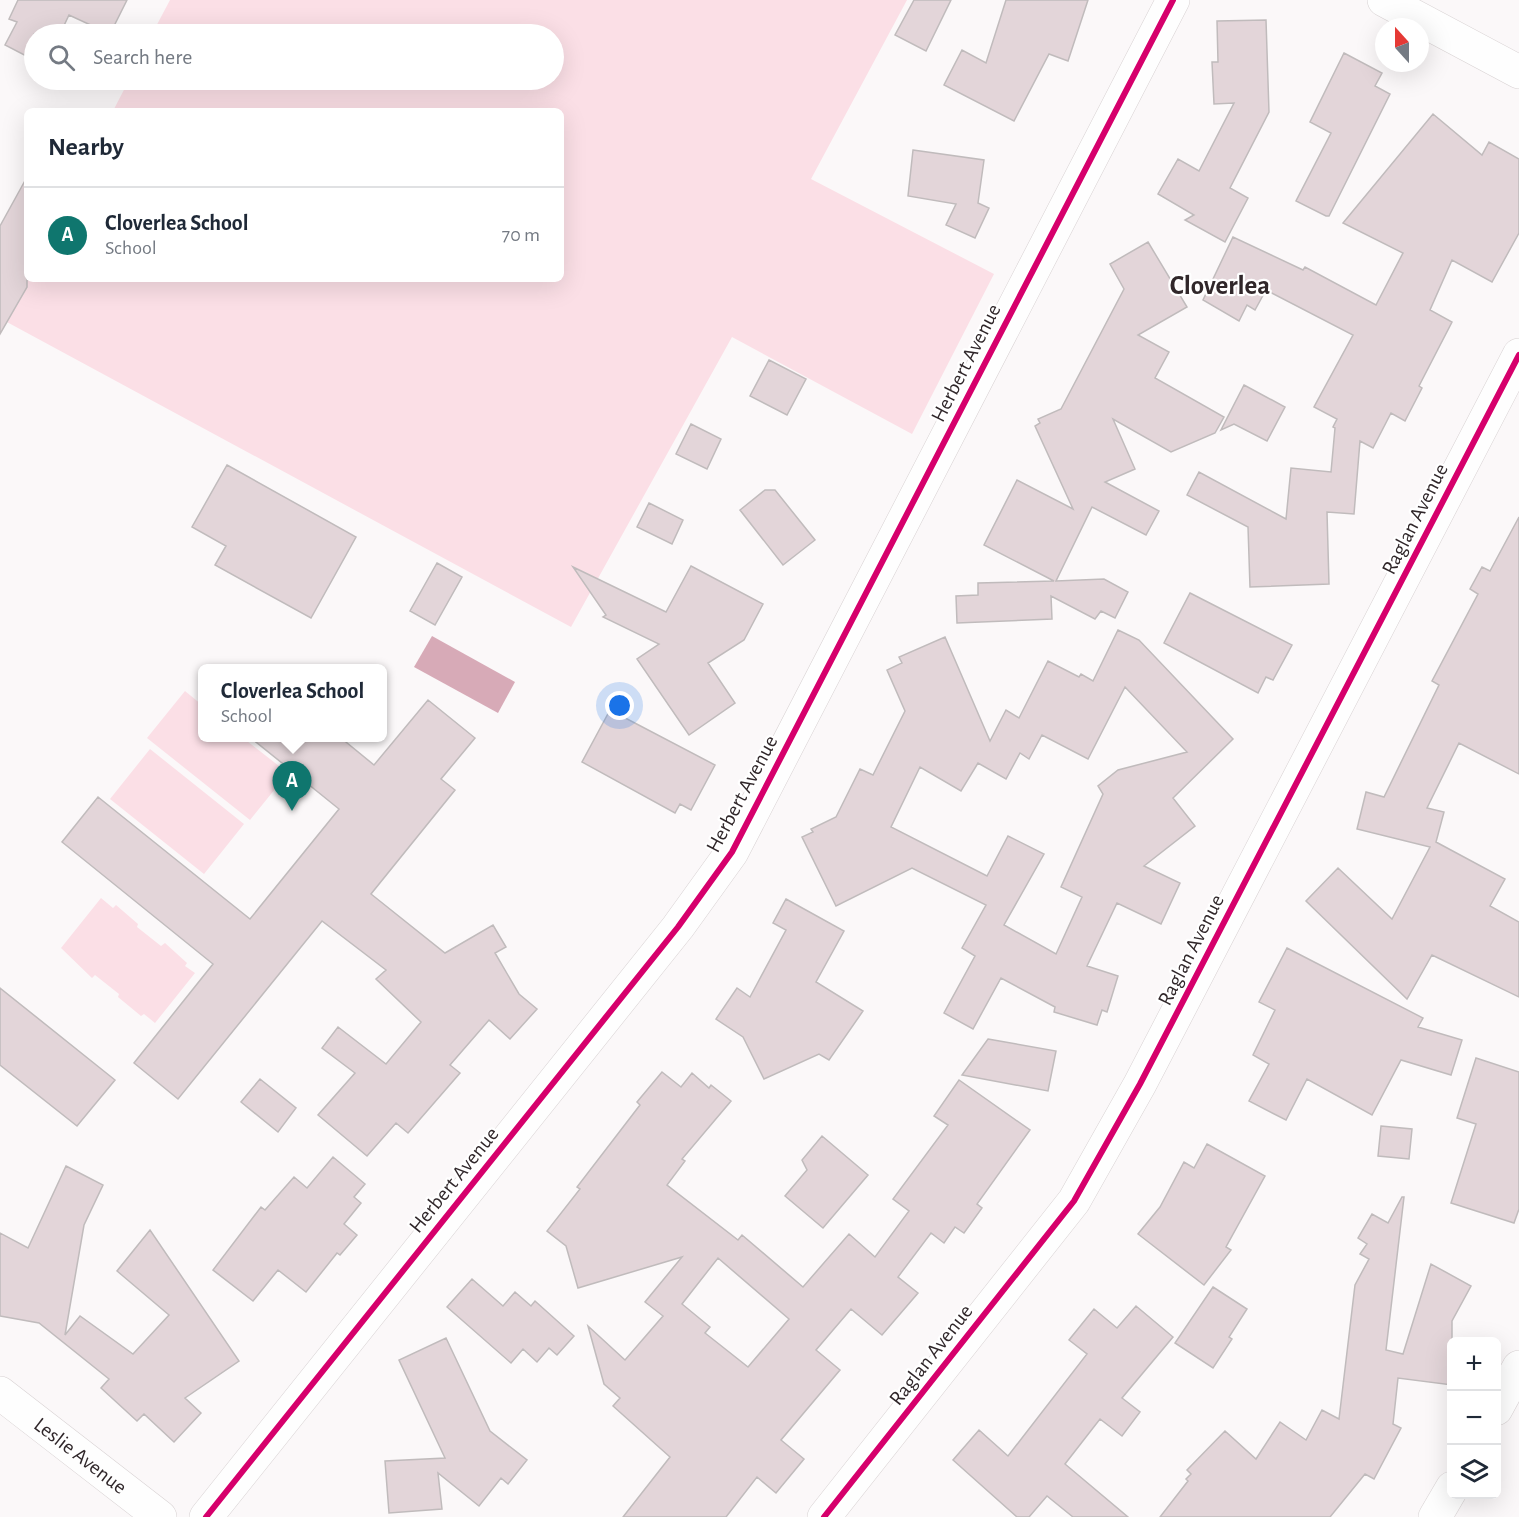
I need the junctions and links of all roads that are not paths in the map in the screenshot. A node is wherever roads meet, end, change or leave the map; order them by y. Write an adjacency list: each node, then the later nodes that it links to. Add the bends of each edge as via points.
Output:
1 (1173, 0): 10 (street, Herbert Avenue, via 732,852 678,927)
2 (1384, 0): 3 (street)
3 (1519, 72)
4 (1519, 355): 11 (street, Raglan Avenue, via 1146,1074 1074,1201)
5 (1519, 1367): 7 (street)
6 (0, 1393): 9 (street, Leslie Avenue)
7 (1501, 1401)
8 (1447, 1497): 12 (street)
9 (160, 1517)
10 (206, 1517)
11 (824, 1517)
12 (1435, 1517)

